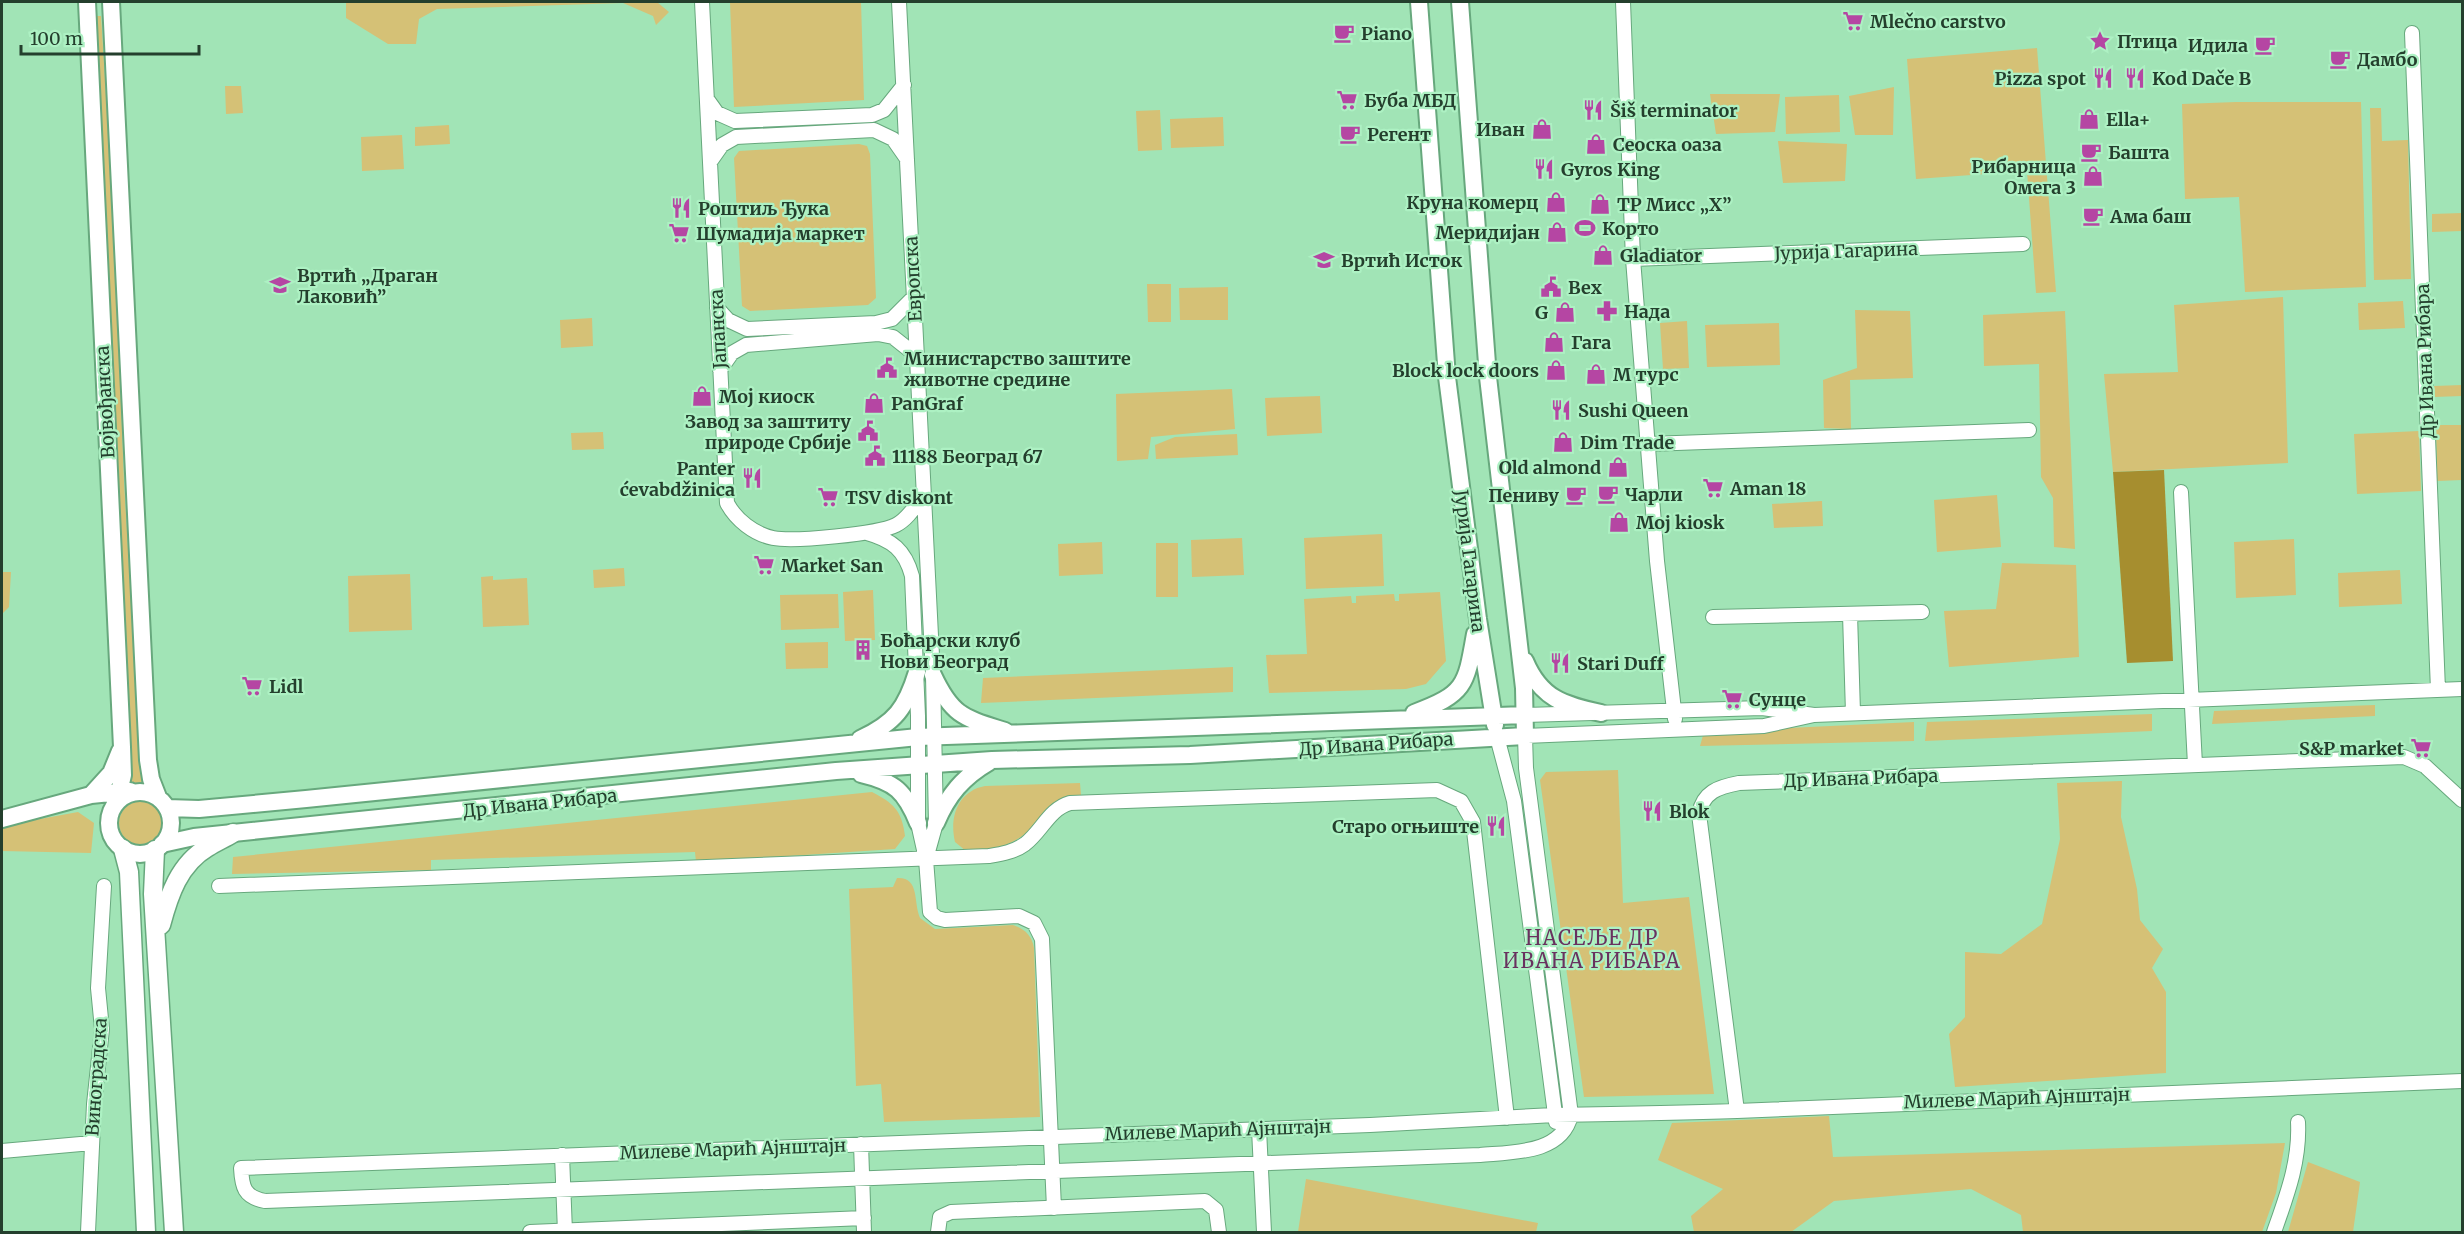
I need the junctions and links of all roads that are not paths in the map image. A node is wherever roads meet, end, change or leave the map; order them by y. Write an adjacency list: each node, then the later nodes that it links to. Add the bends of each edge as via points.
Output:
1 (87, 2): 49 (main road, Војвођанска)
2 (111, 2): 58 (main road, Војвођанска, via 148,760 151,779)
3 (697, 2): 9 (street)
4 (702, 2): 9 (street, Јапанска)
5 (1460, 2): 31 (main road, Јурија Гагарина, via 1488,377)
6 (1623, 2): 16 (street)
7 (900, 4): 11 (street, Европска)
8 (1419, 4): 30 (main road, Јурија Гагарина, via 1448,377)
9 (703, 17): 12 (street, Јапанска)
10 (2412, 33): 34 (street, Др Ивана Рибара)
11 (904, 85): 12 (street, via 884,110 864,116 735,121 717,113); 13 (street, Европска)
12 (707, 99): 14 (street, Јапанска)
13 (907, 159): 14 (street, via 893,139 874,130 736,137 722,145); 17 (street, Европска)
14 (710, 162): 18 (street, Јапанска)
15 (2023, 244): 16 (street, Јурија Гагарина)
16 (1633, 259): 22 (street)
17 (914, 297): 18 (street, via 892,320 876,323 747,329 728,320); 19 (street, Европска)
18 (717, 308): 20 (street, Јапанска)
19 (917, 356): 20 (street, via 893,337 878,334 746,345 732,353); 24 (street, Европска)
20 (720, 370): 25 (street, Јапанска, via 727,503 731,511 748,526 775,539)
21 (2029, 430): 22 (street)
22 (1648, 444): 36 (street)
23 (2181, 492): 35 (street)
24 (924, 495): 25 (street, Јапанска, via 897,524); 32 (street, Европска)
25 (867, 533): 26 (street, Јапанска, via 899,547)
26 (909, 564): 32 (street, Европска)
27 (1922, 612): 28 (street)
28 (1850, 614): 29 (street); 38 (street)
29 (1713, 617)
30 (1478, 619): 39 (main road, Јурија Гагарина); 42 (main road, via 1468,670 1460,687 1445,701)
31 (1519, 648): 37 (main road, via 1541,689 1568,705); 40 (main road, Јурија Гагарина)
32 (925, 674): 44 (main road, via 953,709 974,721); 46 (street, Европска); 48 (main road, via 897,716 862,739)
33 (2463, 689): 34 (street, Др Ивана Рибара)
34 (2438, 690): 35 (street, Др Ивана Рибара)
35 (2191, 699): 38 (street, Др Ивана Рибара); 53 (street)
36 (1675, 711): 37 (street, Др Ивана Рибара); 41 (street, Др Ивана Рибара, via 1762,708); 43 (street)
37 (1601, 713): 40 (street, Др Ивана Рибара)
38 (1854, 713): 41 (street, Др Ивана Рибара)
39 (1492, 715): 40 (main road, Др Ивана Рибара); 42 (main road, Др Ивана Рибара); 47 (main road, Јурија Гагарина)
40 (1525, 715): 45 (main road, Јурија Гагарина)
41 (1814, 715): 43 (street, Др Ивана Рибара, via 1764,726)
42 (1402, 717): 44 (main road, Др Ивана Рибара)
43 (1676, 730): 45 (street, Др Ивана Рибара)
44 (1017, 734): 46 (main road, Др Ивана Рибара)
45 (1525, 736): 47 (main road, Др Ивана Рибара); 73 (street, Јурија Гагарина)
46 (926, 737): 48 (main road, Др Ивана Рибара); 51 (street); 52 (street)
47 (1497, 737): 50 (main road, Др Ивана Рибара, via 1201,754); 72 (street, Јурија Гагарина, via 1514,801)
48 (839, 746): 58 (main road, Др Ивана Рибара, via 306,799 199,808)
49 (122, 747): 55 (main road, Војвођанска); 56 (main road, via 111,773)
50 (992, 760): 51 (main road, Др Ивана Рибара); 62 (main road, via 960,782)
51 (936, 764): 52 (main road, Др Ивана Рибара); 62 (street)
52 (919, 765): 54 (main road, Др Ивана Рибара); 61 (street)
53 (2194, 765): 57 (street, Др Ивана Рибара, via 2404,757 2425,766); 71 (street, Др Ивана Рибара, via 1739,783 1711,791 1699,814)
54 (836, 771): 61 (main road, via 877,778 897,788 910,802); 63 (main road, Др Ивана Рибара)
55 (125, 795): 56 (main road); 58 (main road); 60 (main road)
56 (84, 797): 59 (main road); 60 (main road)
57 (2463, 800)
58 (163, 803): 64 (main road, via 171,827)
59 (2, 819)
60 (108, 822): 65 (main road, via 112,837)
61 (918, 823): 66 (street)
62 (936, 823): 66 (street)
63 (233, 834): 64 (main road, Др Ивана Рибара, via 175,840); 69 (highway, via 207,847 186,866 167,903)
64 (159, 847): 65 (main road, via 139,854); 69 (highway, via 152,869)
65 (123, 849): 91 (highway, via 129,872)
66 (926, 859): 68 (street); 74 (street, via 989,856 1013,850 1029,840 1060,806 1070,803 1445,791 1466,806 1473,822); 78 (street, via 928,903 937,918 1018,916 1028,918 1039,930)
67 (104, 886): 79 (street, Виноградска, via 98,988 102,1029)
68 (219, 886)
69 (156, 942): 92 (highway)
70 (2463, 1081): 71 (street, Милеве Марић Ајнштајн)
71 (1737, 1111): 73 (street, Милеве Марић Ајнштајн)
72 (1554, 1115): 73 (street, Милеве Марић Ајнштајн); 74 (street, Милеве Марић Ајнштајн); 77 (street)
73 (1570, 1115): 77 (street)
74 (1508, 1118): 76 (street, Милеве Марић Ајнштајн)
75 (2298, 1122): 98 (street, via 2294,1175)
76 (1259, 1128): 78 (street, Милеве Марић Ајнштајн); 83 (street)
77 (1564, 1133): 83 (street, Милеве Марић Ајнштајн, via 1547,1145 1500,1153)
78 (1051, 1136): 80 (street, Милеве Марић Ајнштајн); 84 (street)
79 (92, 1143): 81 (street); 90 (street, Виноградска)
80 (861, 1144): 82 (street, Милеве Марић Ајнштајн); 85 (street)
81 (2, 1151)
82 (562, 1155): 86 (street); 86 (street, Милеве Марић Ајнштајн, via 241,1168 242,1186 248,1195 265,1201)
83 (1261, 1162): 84 (street, Милеве Марић Ајнштајн); 97 (street)
84 (1052, 1170): 85 (street, Милеве Марић Ајнштајн); 87 (street)
85 (862, 1178): 86 (street, Милеве Марић Ајнштајн); 88 (street)
86 (564, 1190): 89 (street)
87 (1054, 1208): 95 (street, via 944,1214 938,1222); 96 (street, via 1205,1201 1216,1210)
88 (864, 1218): 89 (street); 94 (street)
89 (565, 1232): 93 (street)
90 (88, 1233)
91 (146, 1233)
92 (174, 1233)
93 (530, 1233)
94 (864, 1233)
95 (938, 1233)
96 (1218, 1233)
97 (1264, 1233)
98 (2274, 1233)

